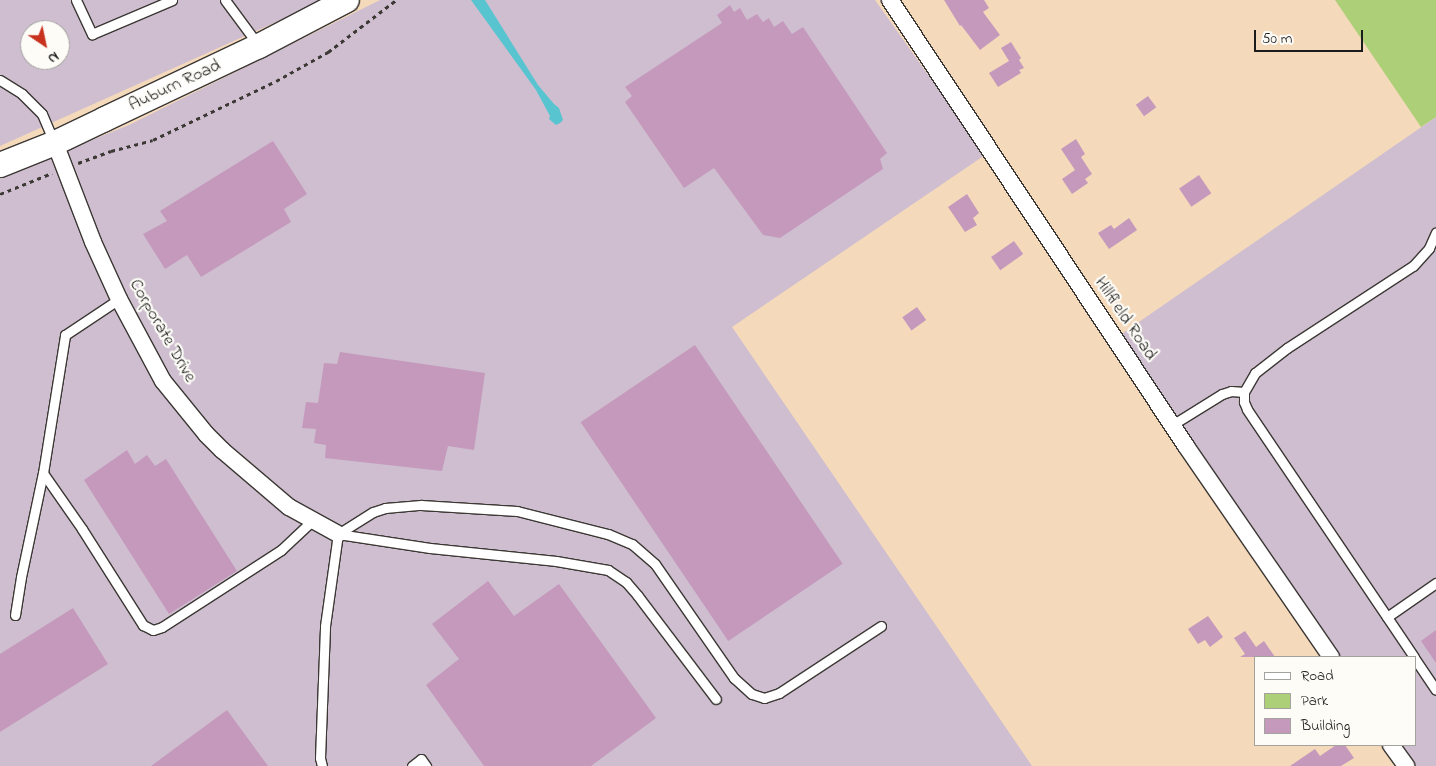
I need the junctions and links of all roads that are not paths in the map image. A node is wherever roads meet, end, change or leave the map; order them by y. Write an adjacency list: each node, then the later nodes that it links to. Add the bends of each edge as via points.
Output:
1 (76, 0): 2 (lane, via 92,34)
2 (172, 0)
3 (225, 0): 6 (lane)
4 (347, 0): 6 (main road, Auburn Road)
5 (890, 0): 13 (street, Hillfield Road)
6 (259, 46): 8 (main road, Auburn Road)
7 (0, 80): 8 (lane, via 22,94 42,114)
8 (55, 143): 9 (main road, Auburn Road); 11 (street, Corporate Drive)
9 (0, 164)
10 (1436, 232): 12 (lane, via 1429,248 1413,266 1287,348 1255,373)
11 (119, 300): 14 (lane, via 65,335); 15 (street, Corporate Drive, via 164,381 206,434 289,507)
12 (1244, 392): 13 (lane, via 1222,394); 19 (lane, via 1247,409)
13 (1172, 425): 21 (street, Hillfield Road)
14 (43, 473): 15 (lane, via 143,625 153,630 281,550); 18 (lane)
15 (313, 520): 16 (street, Corporate Drive)
16 (338, 534): 20 (lane, via 373,512 421,505 517,511 608,534 632,544 655,564 734,678 752,694 764,698 779,693); 25 (lane, via 608,570 632,589); 27 (lane, via 325,626)
17 (1436, 583): 19 (lane)
18 (15, 615)
19 (1387, 617): 22 (lane)
20 (881, 626)
21 (1330, 656)
22 (1413, 656)
23 (1416, 661): 24 (lane)
24 (1436, 690)
25 (716, 699)
26 (1393, 746): 30 (street)
27 (322, 766)
28 (412, 766): 29 (lane, via 421,759)
29 (426, 766)
30 (1406, 766)

